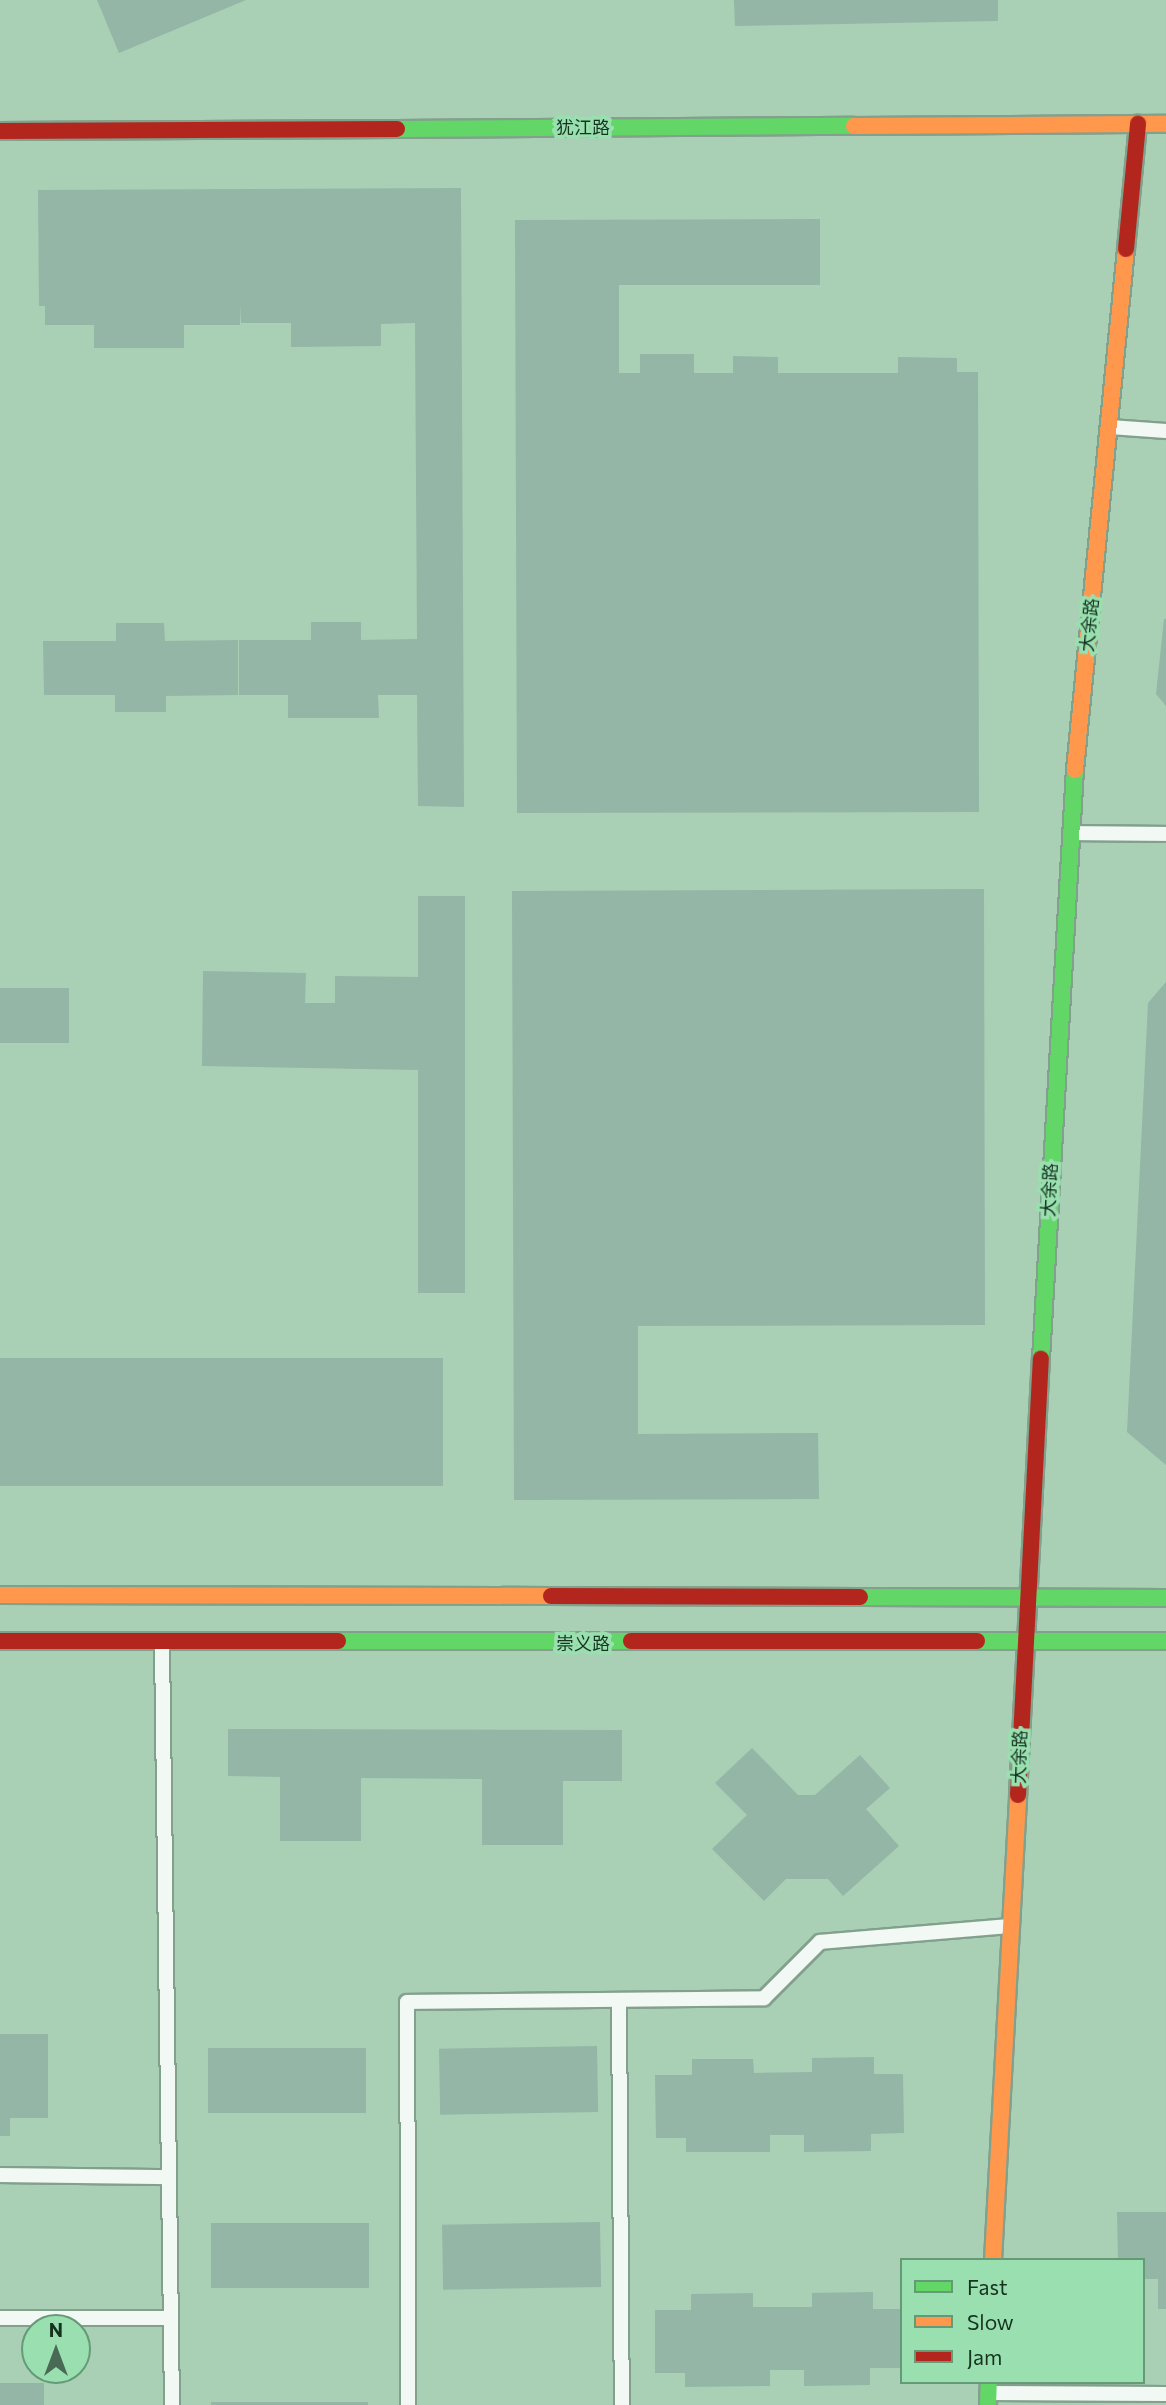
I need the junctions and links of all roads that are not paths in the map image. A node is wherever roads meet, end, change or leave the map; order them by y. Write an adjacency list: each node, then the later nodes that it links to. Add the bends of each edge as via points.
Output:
1 (1138, 124): 2 (street, 犹江路); 3 (street, 犹江路); 4 (street, 大余路)
2 (1166, 124)
3 (0, 131)
4 (1109, 427): 5 (lane); 6 (street, 大余路)
5 (1166, 431)
6 (1069, 833): 7 (lane); 9 (street, 大余路)
7 (1166, 834)
8 (0, 1595): 9 (street)
9 (1025, 1598): 10 (street); 13 (street, 大余路)
10 (1166, 1598)
11 (1166, 1641): 13 (street, 崇义路)
12 (0, 1642): 14 (street, 崇义路)
13 (1024, 1642): 14 (street, 崇义路); 15 (street, 大余路)
14 (162, 1644): 18 (lane)
15 (1012, 1925): 16 (lane, via 820,1942 764,1998); 19 (street, 大余路)
16 (618, 2000): 25 (lane, via 407,2002); 26 (lane)
17 (0, 2175): 18 (lane)
18 (169, 2177): 21 (lane)
19 (993, 2258)
20 (0, 2318): 21 (lane)
21 (171, 2318): 24 (lane)
22 (989, 2393): 23 (lane)
23 (1166, 2394)
24 (172, 2405)
25 (408, 2405)
26 (622, 2405)

